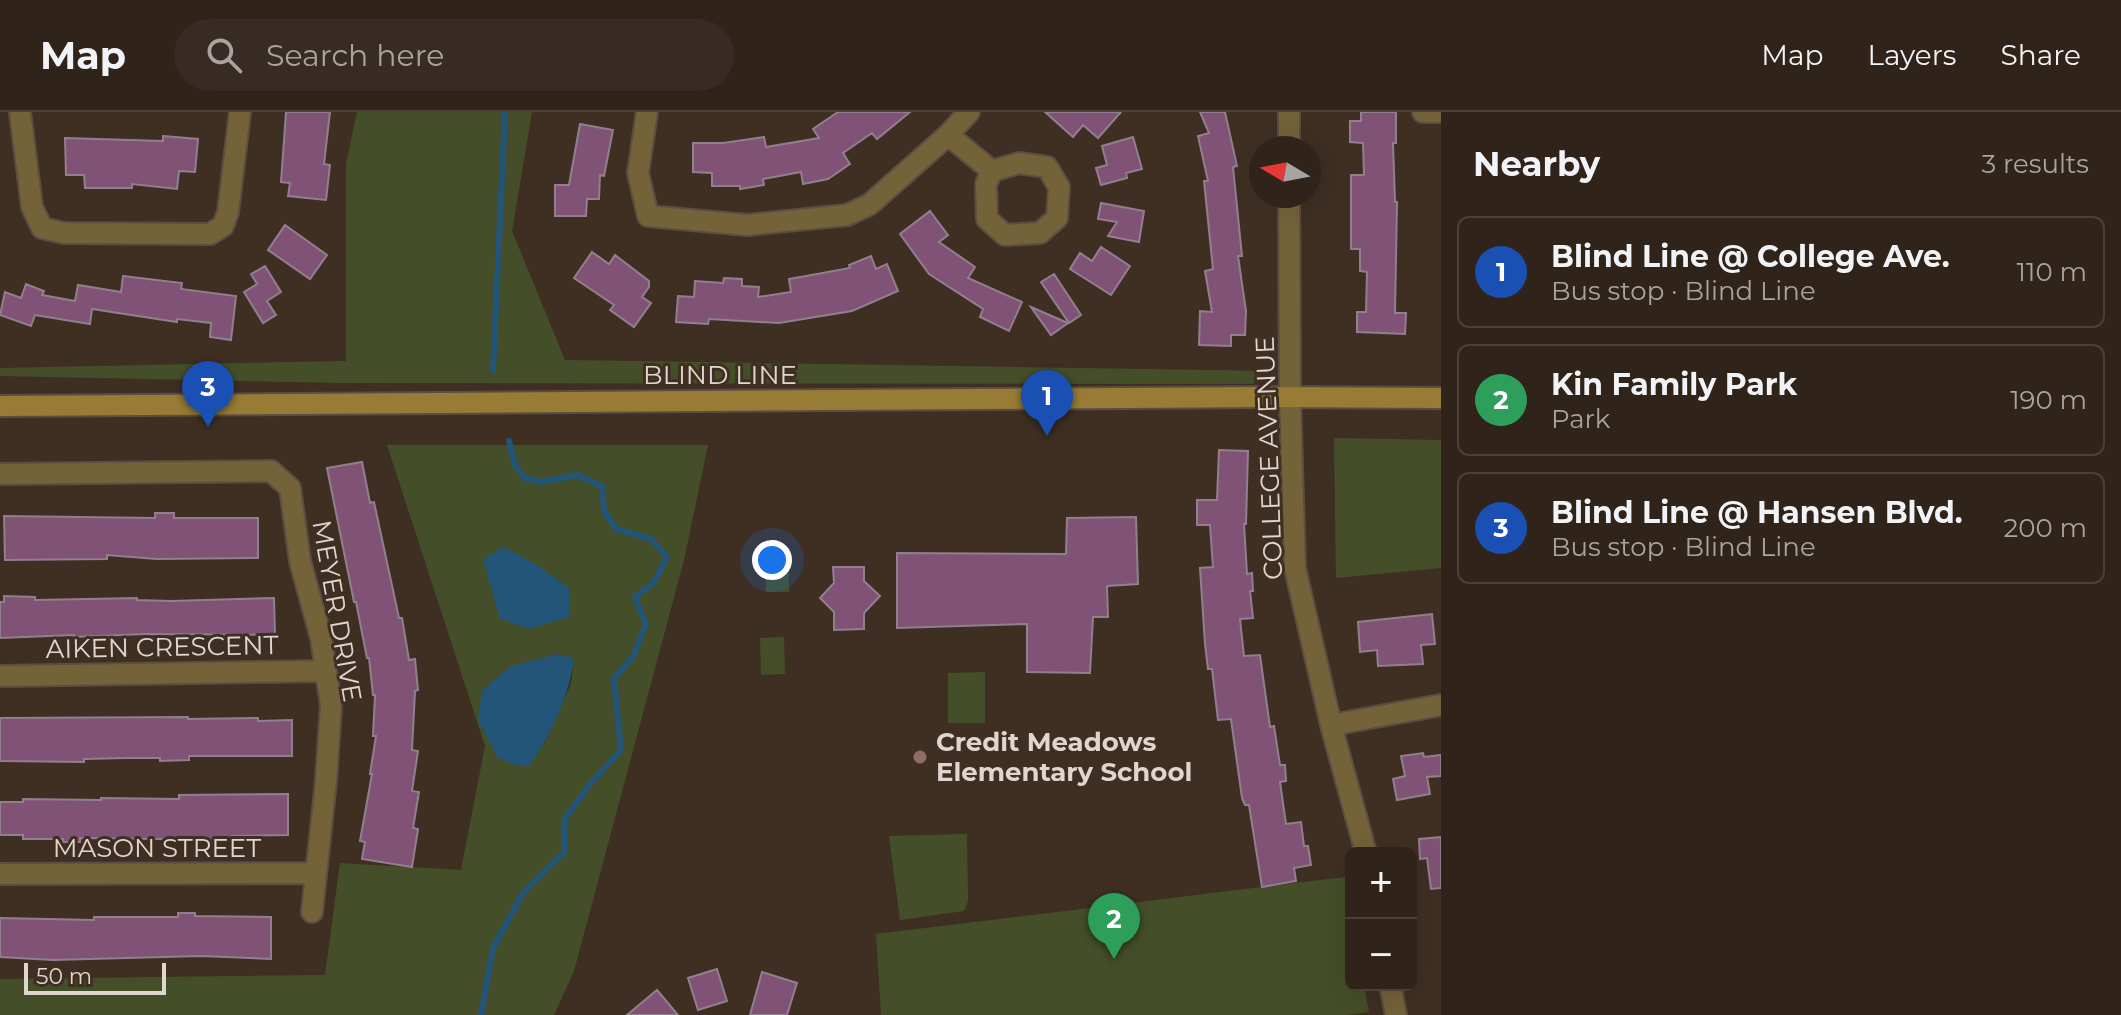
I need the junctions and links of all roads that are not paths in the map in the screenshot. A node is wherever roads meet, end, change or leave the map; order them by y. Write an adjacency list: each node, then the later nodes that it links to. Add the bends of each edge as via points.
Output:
1 (20, 112): 2 (street, via 32,207 42,228 64,233 210,234 223,226 228,212)
2 (240, 112)
3 (647, 112): 8 (street, via 638,173 648,216 747,225 847,215 869,205)
4 (969, 112): 8 (street)
5 (1289, 112): 9 (street)
6 (1423, 112): 7 (street)
7 (1439, 112)
8 (948, 135): 10 (street)
9 (1289, 136)
10 (992, 171)
11 (1289, 208): 12 (street, COLLEGE AVENUE)
12 (1290, 397): 13 (street, BLIND LINE); 14 (street, BLIND LINE); 19 (street, COLLEGE AVENUE, via 1295,568)
13 (1441, 398)
14 (0, 406)
15 (0, 474): 16 (street, MEYER DRIVE, via 271,471 290,488)
16 (325, 671): 17 (street, AIKEN CRESCENT); 21 (street, MEYER DRIVE, via 331,705)
17 (0, 676)
18 (1441, 705): 19 (street)
19 (1331, 725): 20 (street, COLLEGE AVENUE)
20 (1364, 847)
21 (315, 873): 22 (street, MASON STREET); 23 (street, MEYER DRIVE)
22 (0, 874)
23 (312, 912)
24 (1391, 991): 25 (street)
25 (1396, 1015)

